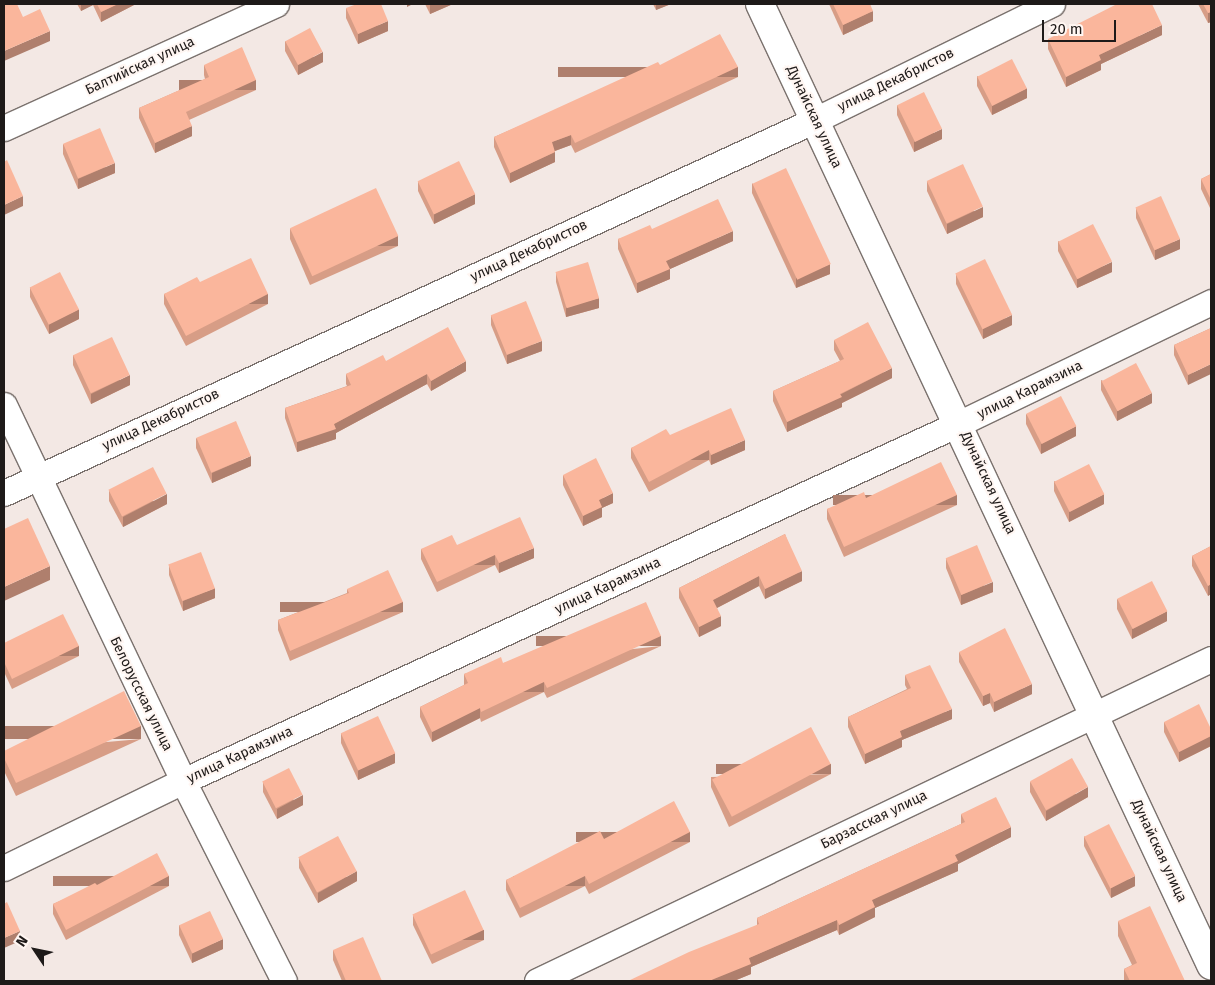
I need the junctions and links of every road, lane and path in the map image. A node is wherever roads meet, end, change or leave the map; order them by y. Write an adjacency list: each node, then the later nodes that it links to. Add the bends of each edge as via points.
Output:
1 (276, 4): 5 (street, Балтийская улица)
2 (760, 4): 4 (street, Дунайская улица)
3 (1052, 4): 4 (street, улица Декабристов)
4 (815, 120): 8 (street, Дунайская улица); 9 (street, улица Декабристов)
5 (4, 128)
6 (1211, 302): 8 (street, улица Карамзина)
7 (4, 405): 9 (street, Белорусская улица)
8 (960, 424): 12 (street, Дунайская улица); 13 (street, улица Карамзина)
9 (37, 477): 10 (street, улица Декабристов); 13 (street, Белорусская улица)
10 (4, 493)
11 (1211, 659): 12 (street, Барзасская улица)
12 (1096, 714): 15 (street, Дунайская улица); 17 (street, Барзасская улица)
13 (183, 782): 14 (street, улица Карамзина); 16 (street, Белорусская улица)
14 (4, 868)
15 (1211, 965)
16 (284, 981)
17 (536, 981)

